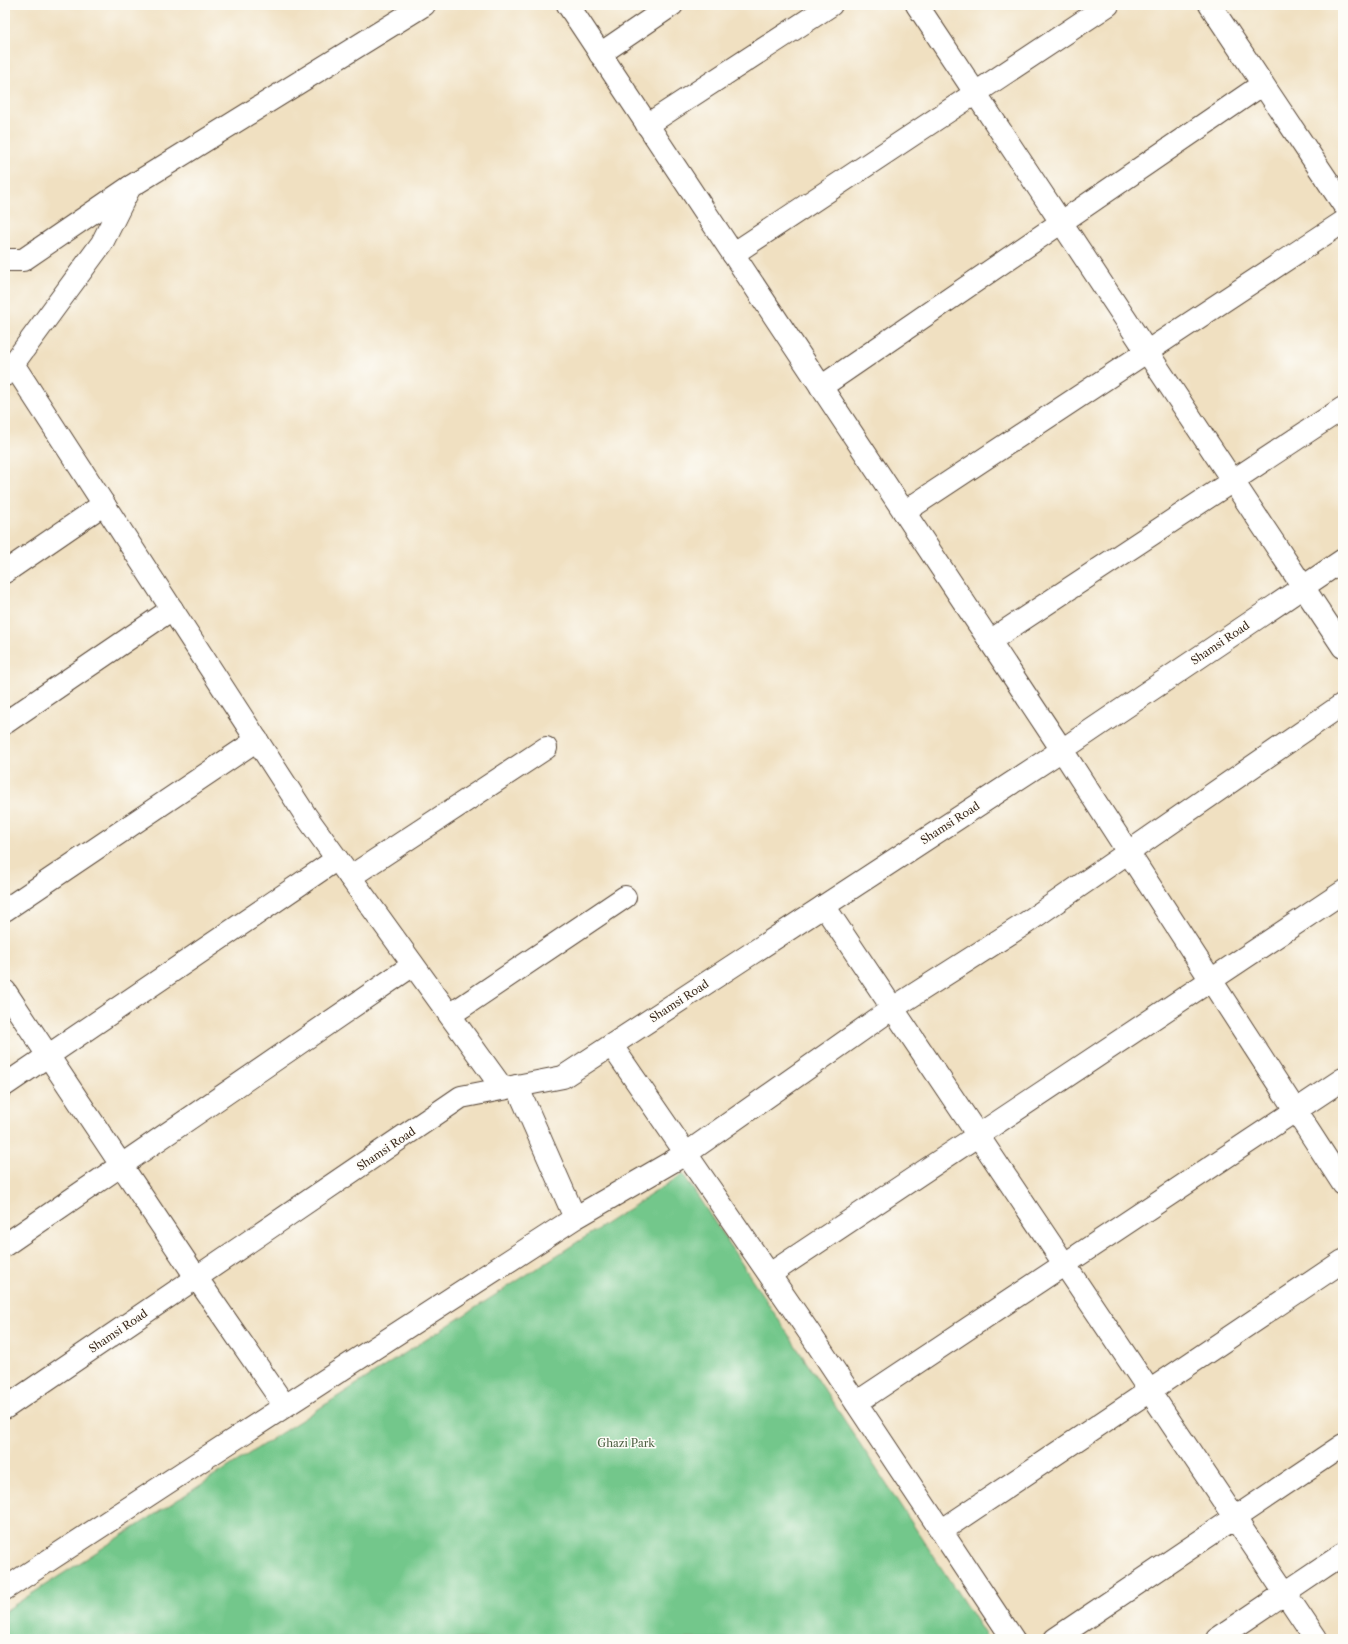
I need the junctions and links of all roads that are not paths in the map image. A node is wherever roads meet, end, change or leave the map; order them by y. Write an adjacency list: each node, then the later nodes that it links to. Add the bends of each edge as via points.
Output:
1 (424, 5): 12 (street)
2 (568, 5): 8 (street)
3 (672, 5): 8 (street)
4 (831, 5): 11 (street)
5 (917, 5): 10 (street)
6 (1108, 5): 10 (street)
7 (1210, 5): 9 (street)
8 (600, 54): 11 (street)
9 (1263, 84): 13 (street); 14 (street)
10 (976, 93): 14 (street); 16 (street)
11 (647, 124): 16 (street)
12 (130, 187): 17 (street, via 23,260); 19 (street, via 102,243)
13 (1343, 204)
14 (1061, 222): 18 (street); 20 (street)
15 (1343, 222): 18 (street)
16 (733, 254): 20 (street)
17 (5, 260)
18 (1147, 352): 22 (street); 24 (street)
19 (9, 370): 23 (street)
20 (821, 387): 24 (street)
21 (1343, 408): 22 (street)
22 (1233, 481): 27 (street); 29 (street)
23 (104, 504): 26 (street); 28 (street)
24 (904, 512): 29 (street)
25 (1343, 560): 27 (street, Shamsi Road)
26 (5, 572)
27 (1303, 587): 30 (street); 35 (street, Shamsi Road)
28 (172, 609): 32 (street); 33 (street)
29 (990, 641): 35 (street)
30 (1343, 647)
31 (1343, 704): 36 (street)
32 (5, 723)
33 (257, 740): 37 (street); 42 (street)
34 (546, 748): 38 (street)
35 (1062, 750): 36 (street); 41 (street, Shamsi Road)
36 (1128, 853): 44 (street); 46 (street, via 1023,925)
37 (337, 859): 38 (street); 49 (street)
38 (350, 877): 43 (street)
39 (1343, 892): 44 (street)
40 (625, 897): 47 (street)
41 (824, 906): 46 (street); 48 (street, Shamsi Road)
42 (5, 910)
43 (413, 965): 47 (street); 56 (street)
44 (1210, 980): 53 (street); 54 (street)
45 (5, 990): 49 (street)
46 (892, 1008): 54 (street); 55 (street)
47 (450, 1015): 52 (street)
48 (612, 1046): 52 (street, Shamsi Road, via 563,1077); 55 (street)
49 (48, 1056): 51 (street); 56 (street)
50 (1343, 1079): 53 (street)
51 (5, 1085)
52 (510, 1088): 58 (street); 63 (street, Shamsi Road, via 461,1097)
53 (1295, 1110): 57 (street); 61 (street)
54 (978, 1135): 61 (street); 62 (street)
55 (687, 1153): 58 (street); 62 (street)
56 (121, 1165): 59 (street); 63 (street)
57 (1343, 1184)
58 (575, 1218): 66 (street)
59 (5, 1245)
60 (1343, 1261): 64 (street)
61 (1064, 1264): 64 (street); 65 (street)
62 (770, 1274): 65 (street)
63 (196, 1277): 66 (street); 67 (street, Shamsi Road)
64 (1149, 1390): 69 (street); 70 (street)
65 (856, 1403): 70 (street)
66 (285, 1406): 72 (street)
67 (5, 1408)
68 (1343, 1445): 69 (street)
69 (1235, 1517): 73 (street); 75 (street)
70 (941, 1530): 74 (street)
71 (1343, 1554): 73 (street)
72 (5, 1589)
73 (1285, 1593): 76 (street); 77 (street)
74 (1013, 1639)
75 (1054, 1639)
76 (1217, 1639)
77 (1316, 1639)

